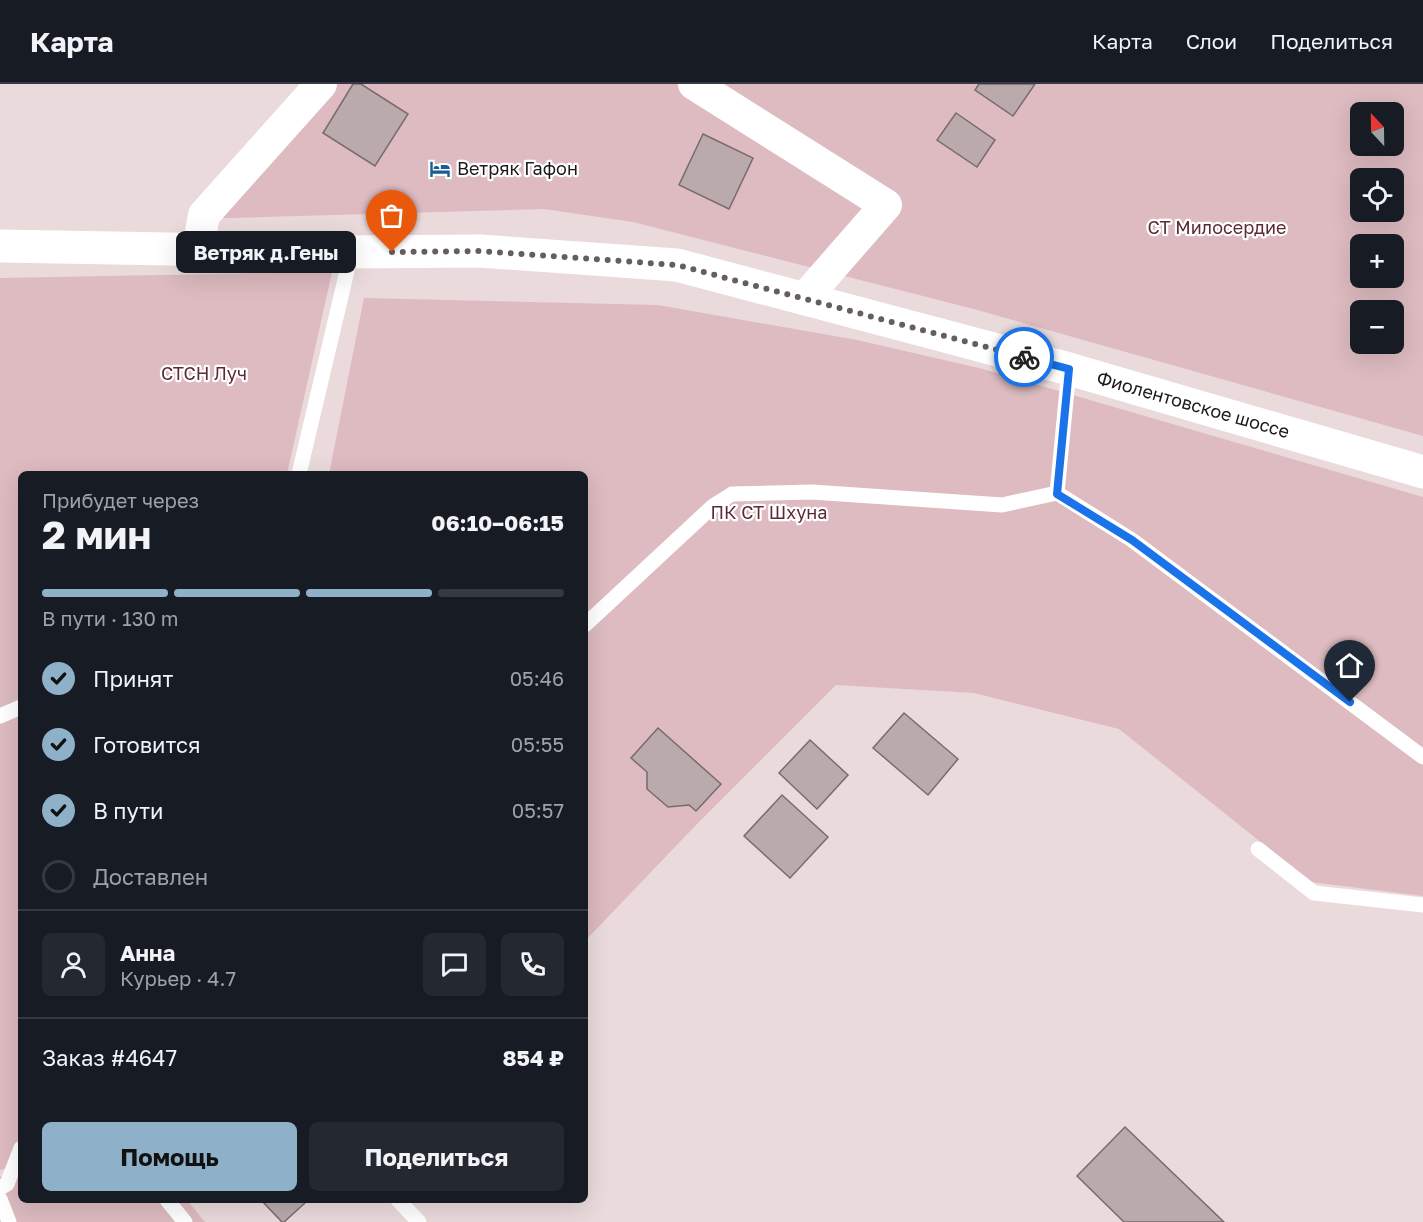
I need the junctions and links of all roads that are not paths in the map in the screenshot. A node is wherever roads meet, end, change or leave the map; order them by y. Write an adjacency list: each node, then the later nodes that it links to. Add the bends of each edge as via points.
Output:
1 (321, 84): 4 (street, via 204,215)
2 (694, 84): 6 (street, via 886,205)
3 (0, 246): 4 (main road, Фиолентовское шоссе)
4 (198, 249): 5 (main road, Фиолентовское шоссе)
5 (348, 252): 6 (main road, Фиолентовское шоссе, via 480,251 677,265); 8 (lane, via 347,271)
6 (804, 299): 7 (main road, Фиолентовское шоссе)
7 (1069, 369): 9 (main road, Фиолентовское шоссе); 10 (lane)
8 (300, 471)
9 (1423, 472)
10 (1057, 494): 11 (lane, via 1002,505 812,492 732,494 713,506); 14 (lane, via 1132,540)
11 (588, 622)
12 (18, 708): 13 (lane)
13 (0, 716)
14 (1423, 757)
15 (1258, 849): 16 (lane, via 1314,893)
16 (1423, 905)
17 (18, 1156): 18 (lane, via 8,1184)
18 (0, 1188)
19 (0, 1199): 22 (lane)
20 (169, 1203): 23 (lane)
21 (401, 1203): 24 (lane)
22 (9, 1222)
23 (185, 1222)
24 (419, 1222)

